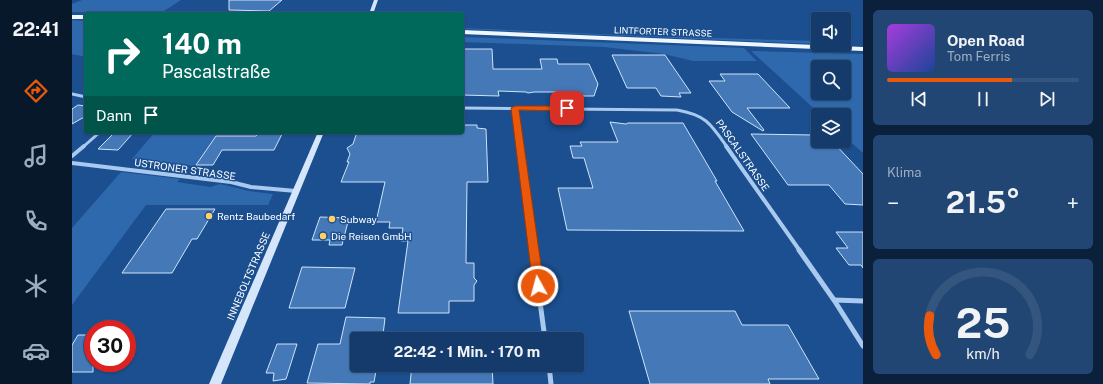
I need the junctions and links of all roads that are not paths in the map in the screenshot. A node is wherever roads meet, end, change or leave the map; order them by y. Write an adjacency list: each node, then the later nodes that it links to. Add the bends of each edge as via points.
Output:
1 (376, 0): 2 (street)
2 (372, 12)
3 (72, 16): 4 (main road)
4 (84, 17)
5 (464, 32): 6 (main road, LINTFORTER STRASSE)
6 (863, 49)
7 (72, 94): 8 (street)
8 (84, 97)
9 (464, 108): 10 (street, PASCALSTRASSE)
10 (515, 108): 16 (street, PASCALSTRASSE, via 664,109 694,113 704,118); 18 (street)
11 (98, 134): 13 (street)
12 (320, 134): 15 (street, INNEBOLTSTRASSE)
13 (72, 156)
14 (72, 163): 15 (street, USTRONER STRASSE, via 223,181 251,187)
15 (296, 190): 21 (street, INNEBOLTSTRASSE)
16 (834, 300): 17 (street); 19 (street, PASCALSTRASSE)
17 (863, 301)
18 (544, 332)
19 (863, 346)
20 (550, 372): 22 (street)
21 (215, 384)
22 (551, 384)

